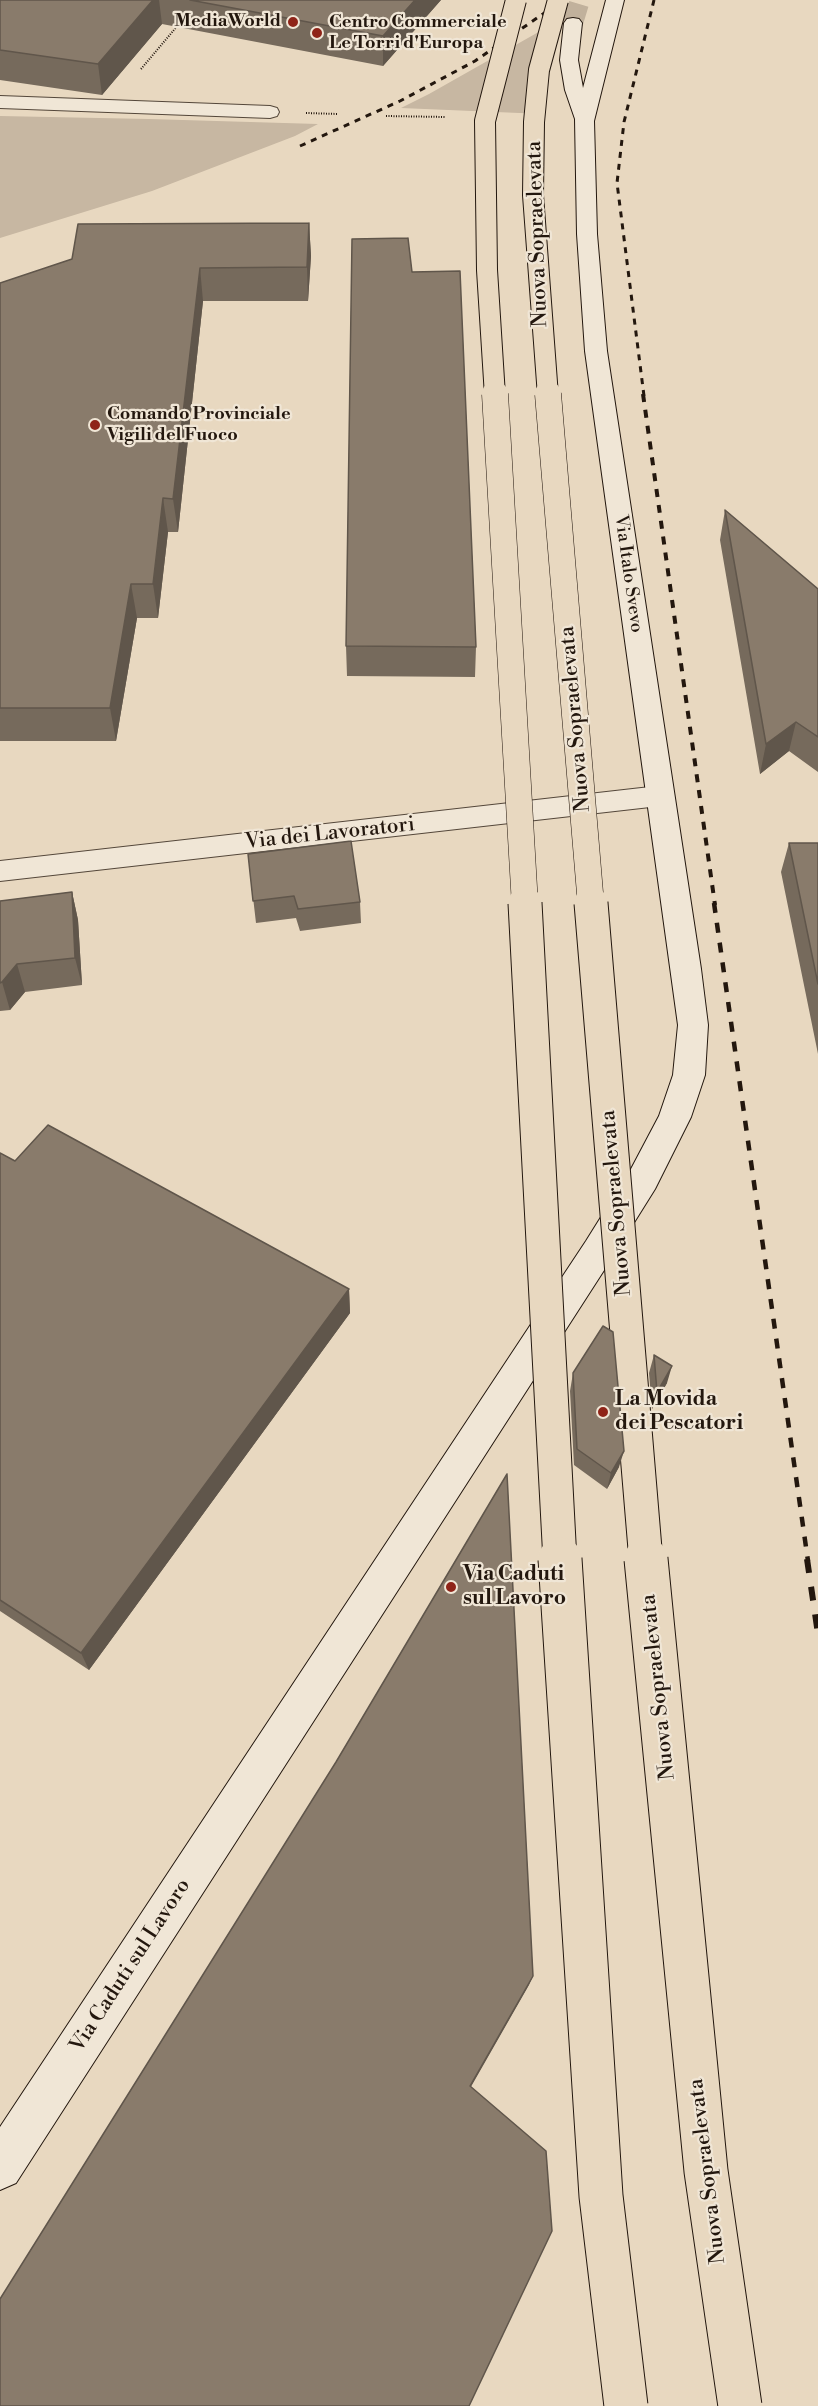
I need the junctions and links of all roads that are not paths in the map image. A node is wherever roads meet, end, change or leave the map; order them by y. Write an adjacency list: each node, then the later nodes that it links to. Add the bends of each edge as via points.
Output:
1 (516, 0): 11 (highway, bridge, via 485,121 487,270 560,1568 601,2196)
2 (615, 0): 6 (main road, Via Italo Svevo)
3 (565, 11): 6 (main road, Via Italo Svevo, via 574,90); 12 (highway, Nuova Sopraelevata, bridge, via 539,70 533,195 538,284 647,1569 706,2171)
4 (0, 102): 5 (main road)
5 (270, 112)
6 (584, 122): 7 (main road, Via Italo Svevo, via 596,351)
7 (659, 796): 8 (main road, Via dei Lavoratori); 9 (main road, Via Italo Svevo)
8 (0, 871)
9 (693, 1025): 10 (main road, Via Caduti sul Lavoro, via 689,1075 675,1117 643,1179)
10 (0, 2167)
11 (626, 2406)
12 (740, 2406)

